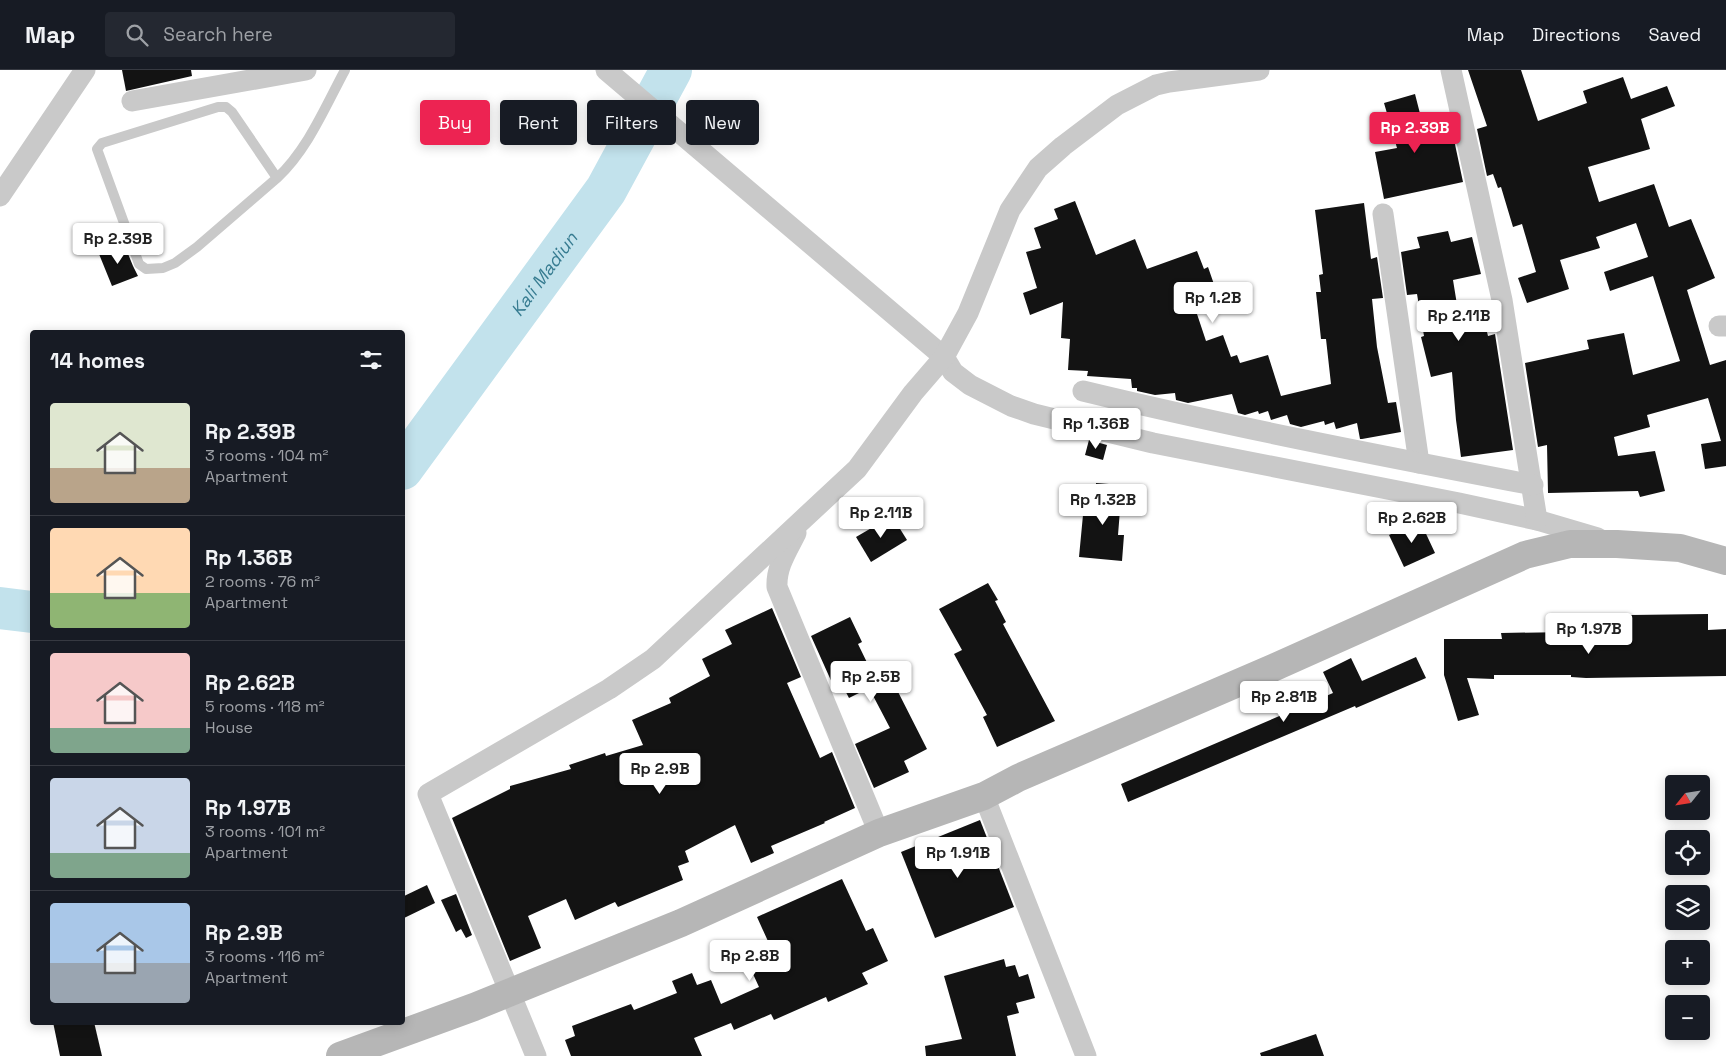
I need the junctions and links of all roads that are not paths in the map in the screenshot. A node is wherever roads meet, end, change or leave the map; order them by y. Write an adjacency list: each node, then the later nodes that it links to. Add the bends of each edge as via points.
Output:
1 (85, 70): 9 (street)
2 (306, 70): 7 (street)
3 (345, 70): 8 (lane, via 312,132 289,167)
4 (606, 70): 11 (street)
5 (1259, 70): 11 (street, via 1156,86 1117,105 1038,168 1010,210 968,313)
6 (1451, 70): 14 (street, via 1502,300)
7 (132, 101)
8 (277, 178): 8 (lane, via 197,247 163,268 146,269 140,264 97,149 102,143 226,107)
9 (0, 196)
10 (1383, 214): 13 (street)
11 (944, 357): 15 (street, via 857,469); 16 (street, via 953,372 970,385 1034,414 1153,443)
12 (1083, 391): 13 (street)
13 (1419, 463): 14 (street)
14 (1533, 485): 16 (street)
15 (802, 520): 20 (street, via 780,563 776,588); 21 (street, via 652,659 608,689 428,794)
16 (1537, 520): 17 (street)
17 (1617, 544): 18 (main road, via 1680,548); 19 (main road, via 1570,544 1526,555 1018,778)
18 (1726, 561)
19 (984, 796): 20 (main road); 24 (street)
20 (879, 833): 21 (main road, via 680,923)
21 (511, 992): 22 (main road); 23 (street)
22 (340, 1056)
23 (536, 1056)
24 (1086, 1056)

